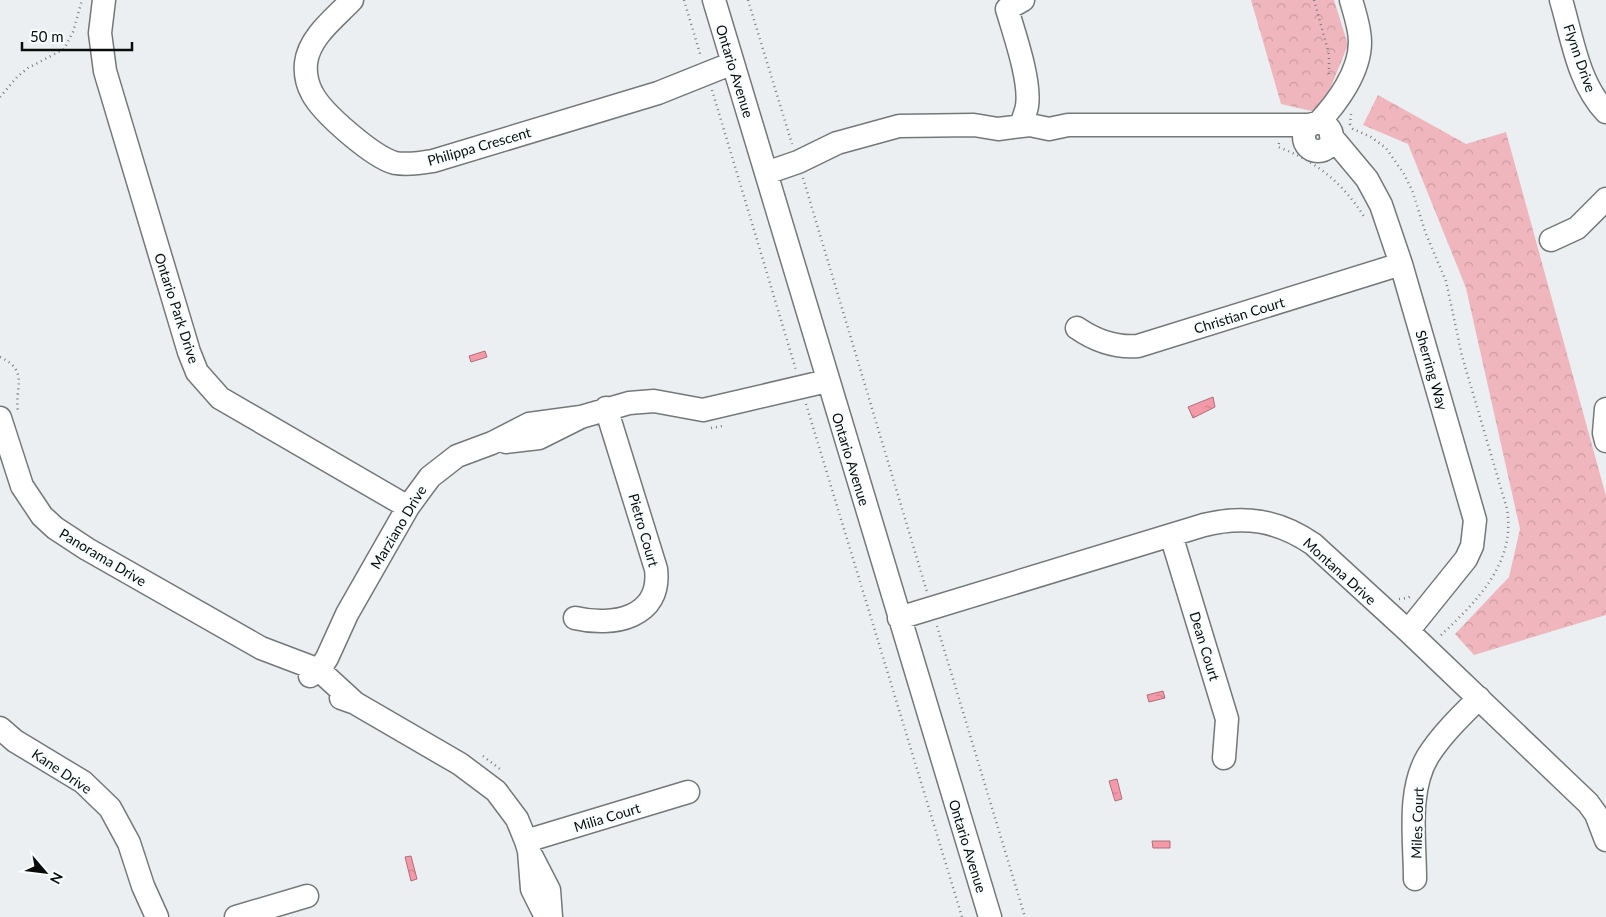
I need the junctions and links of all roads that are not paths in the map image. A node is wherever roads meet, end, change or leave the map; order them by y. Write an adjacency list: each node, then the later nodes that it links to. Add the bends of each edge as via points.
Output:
1 (104, 0): 21 (street, Ontario Park Drive, via 100,33 105,71 197,372 220,398)
2 (352, 0): 7 (street, Philippa Crescent, via 312,46 306,62 308,85 317,102 360,142 372,152 396,163 433,161 658,93 708,86)
3 (714, 0): 7 (street, Ontario Avenue)
4 (1351, 0): 10 (street, via 1359,27 1357,64 1333,89)
5 (1561, 0): 8 (street, Flynn Drive, via 1585,82)
6 (1010, 3): 9 (street, via 1023,68 1017,98)
7 (735, 69): 11 (street, Ontario Avenue)
8 (1606, 112)
9 (1021, 117): 10 (street, Sherring Way, via 1049,129 1068,125 1280,137); 11 (street, Sherring Way, via 998,129 974,125 899,126)
10 (1319, 134): 14 (street, Sherring Way, via 1349,158 1376,192)
11 (763, 165): 16 (street, Ontario Avenue)
12 (1606, 199): 13 (street, via 1577,228)
13 (1551, 240)
14 (1401, 264): 15 (street, Christian Court, via 1138,346 1101,342); 25 (street, Sherring Way, via 1475,520 1469,552 1458,570)
15 (1077, 328)
16 (825, 374): 17 (street, Marziano Drive, via 703,410 648,401); 24 (street, Ontario Avenue)
17 (606, 408): 21 (street, Marziano Drive, via 581,417 537,422 457,456 430,477); 23 (street, Pietro Court, via 658,583 652,600 637,613 597,621)
18 (1606, 410): 20 (street)
19 (9, 416): 26 (street, Panorama Drive, via 22,486 54,528 261,648 282,667)
20 (1606, 441)
21 (408, 507): 26 (street, Marziano Drive, via 347,614 318,653)
22 (1171, 535): 24 (street, Montana Drive); 25 (street, Montana Drive, via 1241,519 1272,523 1288,529 1312,544); 29 (street, Dean Court, via 1227,719)
23 (575, 618)
24 (899, 618): 42 (street, Ontario Avenue)
25 (1404, 628): 27 (street, Montana Drive)
26 (314, 671): 33 (street, Panorama Drive, via 329,692 354,703 486,782 507,803)
27 (1479, 698): 31 (street, Montana Drive); 34 (street, Miles Court, via 1439,740 1420,772 1415,803)
28 (5, 735): 35 (street, Kane Drive, via 83,782 110,808 129,843)
29 (1224, 758)
30 (688, 792): 33 (street, Milia Court)
31 (1601, 813): 32 (street, Montana Drive)
32 (1606, 840)
33 (527, 846): 40 (street, Panorama Drive, via 532,889); 41 (street, Panorama Drive, via 550,890)
34 (1415, 879)
35 (142, 886): 37 (street, Kane Drive); 38 (street, Kane Drive)
36 (307, 896): 39 (street)
37 (147, 917)
38 (157, 917)
39 (236, 917)
40 (546, 917)
41 (551, 917)
42 (990, 917)

